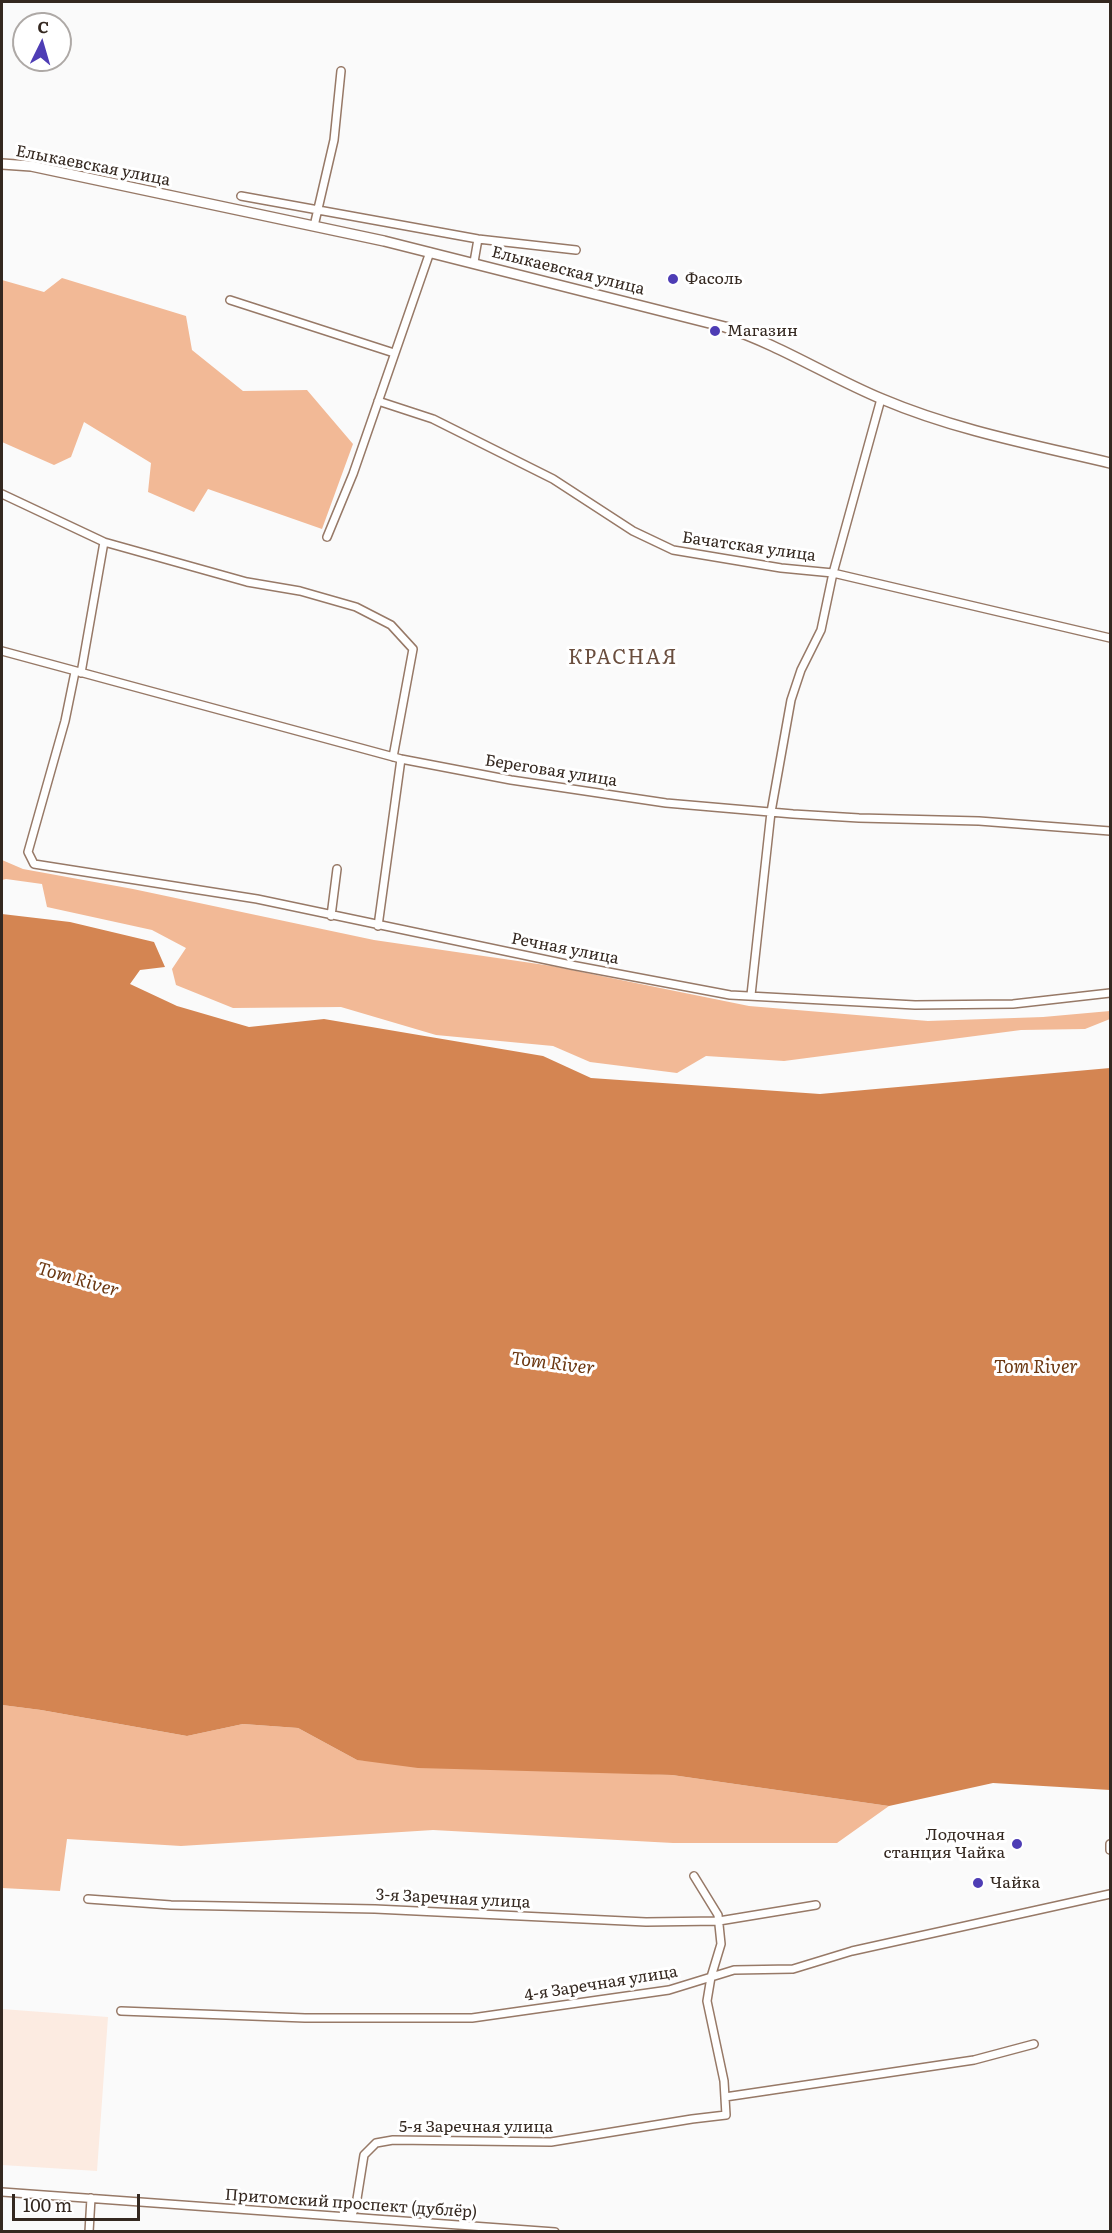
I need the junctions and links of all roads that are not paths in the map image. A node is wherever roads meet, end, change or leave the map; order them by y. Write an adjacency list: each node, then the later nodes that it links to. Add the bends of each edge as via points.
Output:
1 (341, 71): 4 (street, via 334,140)
2 (2, 164): 5 (street, Елыкаевская улица, via 31,166)
3 (241, 196): 4 (street)
4 (318, 210): 5 (street); 6 (street)
5 (314, 226): 8 (street, Елыкаевская улица)
6 (477, 238): 7 (street); 9 (street)
7 (576, 250)
8 (430, 252): 9 (street, Елыкаевская улица); 11 (street)
9 (474, 262): 12 (street, Елыкаевская улица, via 740,332)
10 (230, 300): 11 (street)
11 (394, 353): 13 (street)
12 (881, 399): 14 (street, Елыкаевская улица, via 1000,437); 18 (street)
13 (378, 401): 16 (street); 18 (street, Бачатская улица, via 433,419 543,474 633,531 672,550)
14 (1110, 463)
15 (2, 494): 17 (street)
16 (327, 537)
17 (104, 542): 21 (street); 22 (street, via 247,582 300,591 356,607 391,625 413,649)
18 (833, 573): 19 (street, Бачатская улица); 24 (street, via 820,630 791,700)
19 (1110, 638)
20 (2, 651): 21 (street, Береговая улица)
21 (78, 673): 22 (street, Береговая улица); 27 (street, Речная улица, via 28,852 33,864 257,899)
22 (393, 757): 23 (street, Береговая улица)
23 (401, 759): 24 (street, Береговая улица, via 511,780); 28 (street)
24 (771, 812): 25 (street, Береговая улица); 30 (street)
25 (1110, 831)
26 (337, 869): 27 (street)
27 (332, 916): 28 (street, Речная улица)
28 (378, 926): 30 (street, Речная улица, via 696,988)
29 (1110, 993): 30 (street, Речная улица, via 1013,1004 915,1005)
30 (751, 995)
31 (1110, 1844): 32 (street)
32 (1110, 1850)
33 (694, 1876): 37 (street)
34 (1110, 1894): 38 (street, 4-я Заречная улица, via 852,1951 793,1969 734,1970)
35 (88, 1899): 37 (street, 3-я Заречная улица, via 646,1922)
36 (816, 1905): 37 (street, 3-я Заречная улица)
37 (719, 1920): 38 (street, via 721,1944)
38 (711, 1977): 39 (street, 4-я Заречная улица, via 669,1990 471,2018 305,2019); 41 (street, via 707,2001)
39 (121, 2011)
40 (1034, 2044): 41 (street, via 974,2060)
41 (725, 2097): 44 (street, 5-я Заречная улица, via 726,2115 551,2142 375,2143 364,2155)
42 (2, 2192): 43 (street, Притомский проспект (дублёр))
43 (91, 2198): 44 (street, Притомский проспект (дублёр)); 45 (street)
44 (351, 2217): 46 (street, Притомский проспект (дублёр))
45 (89, 2232)
46 (555, 2232)

